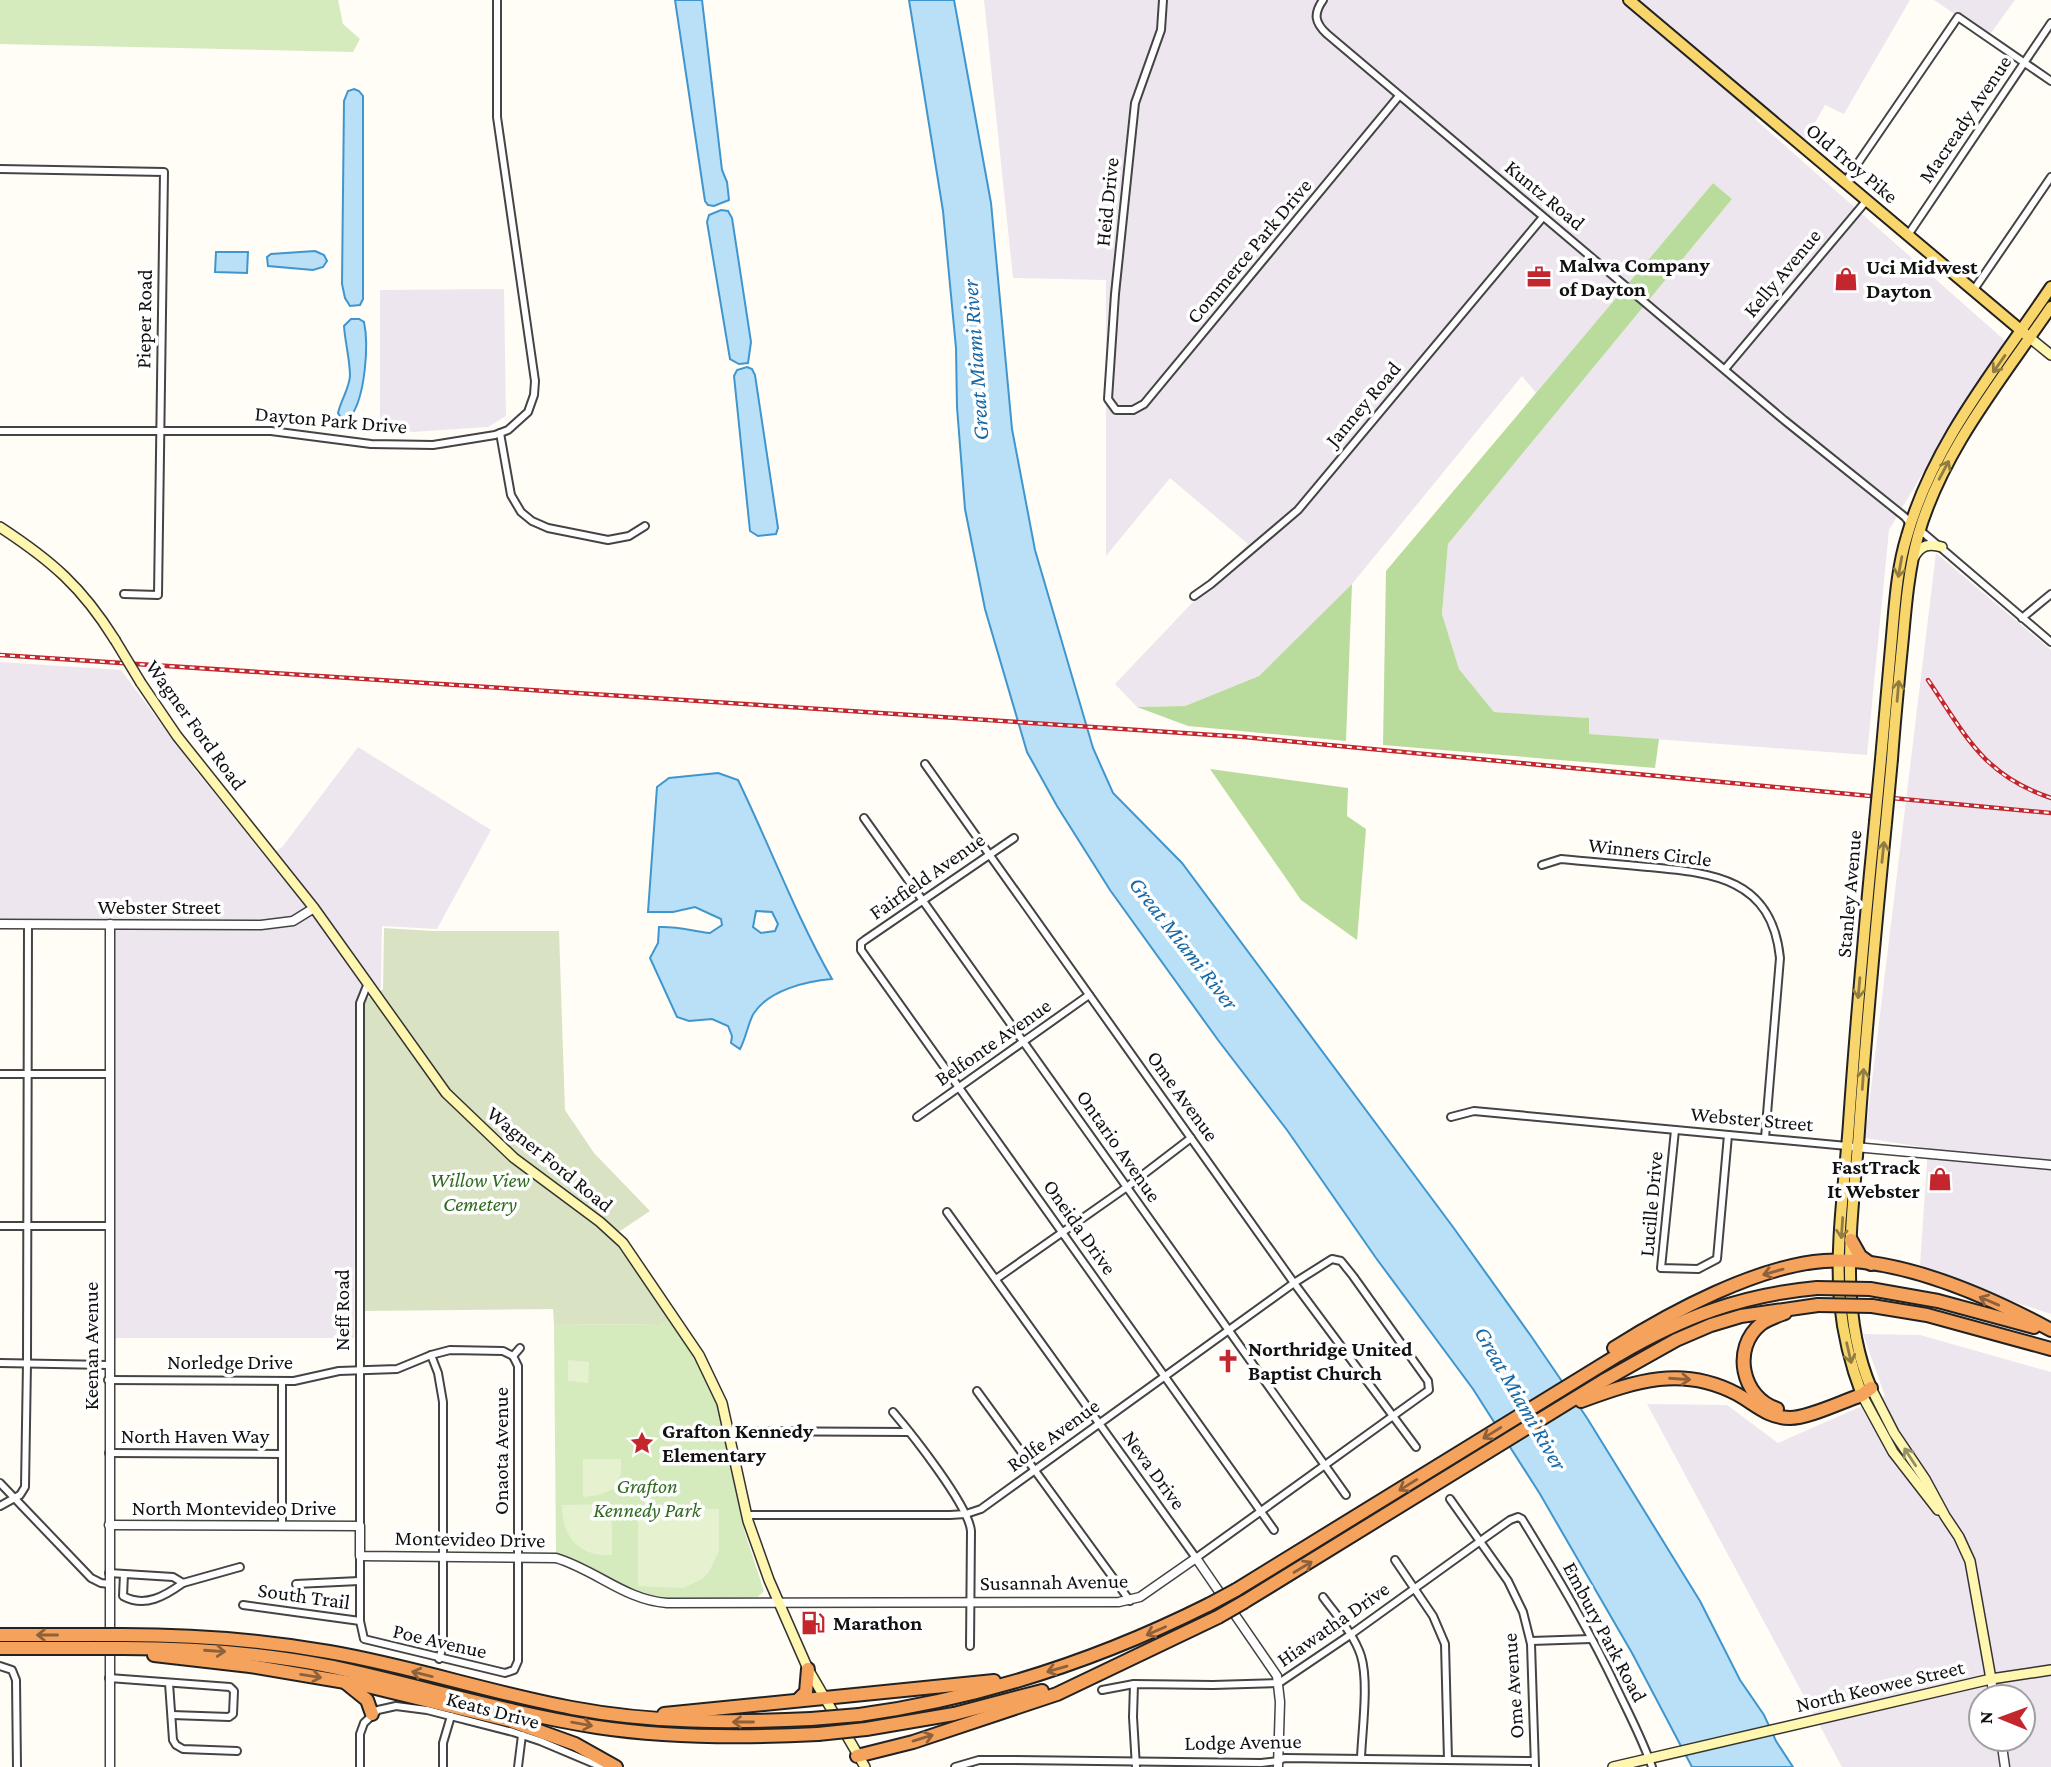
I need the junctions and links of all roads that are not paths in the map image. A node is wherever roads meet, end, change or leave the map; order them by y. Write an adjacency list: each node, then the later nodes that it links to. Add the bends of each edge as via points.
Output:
1 (497, 0): 24 (street, Dayton Park Drive, via 497,117 535,388 522,420)
2 (1163, 0): 21 (street, Heid Drive, via 1161,30 1135,103 1108,399)
3 (1323, 0): 8 (street, Kuntz Road, via 1317,9 1320,28)
4 (1629, 0): 11 (main road, Old Troy Pike)
5 (2051, 23): 6 (street, Macready Avenue)
6 (2024, 62): 7 (street); 11 (street, via 1958,17); 14 (street, Macready Avenue)
7 (2051, 81)
8 (1399, 96): 13 (street, Kuntz Road); 21 (street, Commerce Park Drive, via 1144,404 1127,412)
9 (0, 169): 22 (street, Pieper Road, via 164,172)
10 (2051, 177): 16 (street)
11 (1845, 182): 12 (main road, Old Troy Pike)
12 (1867, 200): 14 (main road, Old Troy Pike); 20 (street, Kelly Avenue)
13 (1543, 217): 20 (street, Kuntz Road); 32 (street, Janney Road, via 1298,510)
14 (1908, 235): 16 (main road, Old Troy Pike)
15 (2051, 287): 18 (main road, Stanley Avenue)
16 (1973, 291): 18 (main road, Old Troy Pike)
17 (2051, 307): 18 (main road, Stanley Avenue)
18 (2025, 335): 19 (main road, Old Troy Pike); 27 (main road, Stanley Avenue, via 1962,416 1931,472)
19 (2051, 355)
20 (1725, 369): 27 (street, Kuntz Road)
21 (1116, 410)
22 (161, 430): 23 (street, Dayton Park Drive); 24 (street, Dayton Park Drive, via 271,430 405,446); 30 (street, Pieper Road, via 158,595)
23 (0, 431)
24 (500, 433): 25 (street, via 511,495 532,521 608,540 629,536)
25 (645, 526)
26 (0, 527): 42 (main road, Wagner Ford Road, bridge, via 61,571 93,606 177,736)
27 (1916, 527): 28 (street, Kuntz Road); 29 (main road, Stanley Avenue); 35 (main road, Stanley Avenue, one-way to 35, via 1896,590)
28 (1942, 547): 29 (main road, via 1925,545); 33 (street, Kuntz Road)
29 (1912, 562): 35 (main road, Stanley Avenue, one-way to 29)
30 (124, 594)
31 (2051, 594): 33 (street)
32 (1194, 596)
33 (2022, 618): 34 (street, Kuntz Road)
34 (2051, 642)
35 (1886, 759): 60 (main road, Stanley Avenue, bridge)
36 (925, 764): 39 (street, Ome Avenue)
37 (864, 818): 41 (street, Ontario Avenue)
38 (1014, 838): 39 (street, Fairfield Avenue)
39 (989, 854): 41 (street, Fairfield Avenue); 48 (street, Ome Avenue)
40 (1542, 865): 59 (street, Winners Circle, via 1561,859 1701,872 1738,886 1761,907 1777,938 1780,958)
41 (924, 901): 46 (street, Fairfield Avenue); 49 (street, Ontario Avenue)
42 (314, 908): 45 (street, Webster Street, via 293,920 261,925); 47 (main road, Wagner Ford Road)
43 (0, 924): 44 (street, Webster Street)
44 (28, 924): 45 (street, Webster Street); 51 (street)
45 (110, 924): 52 (street, Keenan Avenue)
46 (861, 943): 53 (street, Oneida Drive, via 863,955)
47 (368, 983): 84 (street, Neff Road, via 360,1003); 95 (main road, Wagner Ford Road, via 463,1111 514,1158 623,1243 699,1355)
48 (1089, 995): 49 (street, Belfonte Avenue); 58 (street, Ome Avenue)
49 (1024, 1041): 53 (street, Belfonte Avenue); 62 (street, Ontario Avenue)
50 (0, 1074): 51 (street)
51 (27, 1074): 52 (street); 65 (street)
52 (109, 1074): 66 (street, Keenan Avenue)
53 (959, 1087): 54 (street, Belfonte Avenue); 67 (street, Oneida Drive)
54 (917, 1117)
55 (1451, 1117): 56 (street, Webster Street, via 1474,1111)
56 (1675, 1130): 57 (street, Webster Street); 57 (street, Lucille Drive, via 1661,1268 1698,1269 1717,1259)
57 (1728, 1135): 59 (street, Webster Street)
58 (1191, 1138): 62 (street); 72 (street, Ome Avenue)
59 (1765, 1138): 60 (street, Webster Street)
60 (1853, 1147): 61 (street, Webster Street); 68 (main road, Stanley Avenue); 69 (main road, Stanley Avenue, one-way to 69)
61 (2051, 1165)
62 (1127, 1187): 67 (street); 74 (street, Ontario Avenue)
63 (947, 1212): 71 (street, Neva Drive)
64 (0, 1226): 65 (street)
65 (27, 1226): 66 (street); 81 (street)
66 (108, 1226): 82 (street, Keenan Avenue)
67 (1062, 1232): 71 (street); 85 (street, Oneida Drive)
68 (1852, 1240): 69 (main road, Stanley Avenue); 70 (highway, via 1860,1256)
69 (1845, 1262): 70 (highway); 83 (highway, one-way to 83, via 1801,1266 1752,1279 1666,1318); 91 (main road, Stanley Avenue, via 1840,1301 1843,1324)
70 (1872, 1264): 75 (highway, one-way to 70, via 1924,1274)
71 (996, 1279): 94 (street, Neva Drive)
72 (1294, 1283): 74 (street, Rolfe Avenue); 89 (street, Rolfe Avenue, via 1330,1260 1340,1260); 93 (street, Ome Avenue)
73 (1802, 1306): 77 (highway, bridge, via 1872,1306 1927,1315); 88 (highway, via 1711,1325 1666,1345); 91 (highway, via 1760,1324 1751,1335 1743,1360 1749,1385 1759,1399 1773,1408 1804,1410)
74 (1230, 1329): 85 (street, Rolfe Avenue); 100 (street, Ontario Avenue)
75 (2051, 1331): 83 (highway, bridge, via 1938,1301 1870,1289 1816,1288 1756,1296 1711,1310)
76 (520, 1348): 79 (street)
77 (2051, 1349)
78 (431, 1355): 79 (street, Norledge Drive, via 481,1350); 84 (street, Norledge Drive, via 397,1369); 118 (street, via 443,1402)
79 (513, 1356): 117 (street, Onaota Avenue, via 518,1366)
80 (0, 1363): 81 (street)
81 (27, 1363): 82 (street); 104 (street, via 25,1487)
82 (108, 1365): 86 (street, Keenan Avenue)
83 (1594, 1366): 153 (highway, one-way to 153, bridge, via 1236,1590 1102,1654)
84 (360, 1370): 87 (street, Norledge Drive); 113 (street, Neff Road)
85 (1165, 1376): 94 (street, Rolfe Avenue); 107 (street, Oneida Drive)
86 (108, 1380): 87 (street, Norledge Drive); 98 (street, Keenan Avenue)
87 (282, 1381): 99 (street)
88 (1608, 1385): 91 (highway, one-way to 91, via 1695,1380 1738,1395 1779,1417 1794,1418); 145 (highway, one-way to 88, bridge, via 1244,1602 1555,1411)
89 (1429, 1387): 93 (street, Susannah Avenue)
90 (978, 1391): 101 (street)
91 (1864, 1391): 151 (main road, Stanley Avenue, via 1926,1479 1959,1537 1973,1570)
92 (893, 1412): 96 (street)
93 (1393, 1417): 97 (street, Ome Avenue); 100 (street, Susannah Avenue)
94 (1099, 1423): 101 (street, Rolfe Avenue); 119 (street, Neva Drive)
95 (729, 1431): 96 (street); 109 (main road, Wagner Ford Road)
96 (909, 1432): 108 (street)
97 (1416, 1447)
98 (108, 1453): 99 (street, North Haven Way); 111 (street, Keenan Avenue)
99 (282, 1454): 112 (street)
100 (1325, 1466): 103 (street, Ontario Avenue); 107 (street, Susannah Avenue)
101 (1036, 1468): 108 (street, Rolfe Avenue); 130 (street)
102 (0, 1483): 104 (street)
103 (1346, 1495)
104 (16, 1497): 106 (street); 126 (street, via 90,1578)
105 (1450, 1499): 115 (street, Ome Avenue)
106 (0, 1506)
107 (1261, 1513): 114 (street, Oneida Drive); 119 (street, Susannah Avenue)
108 (966, 1514): 109 (street, Rolfe Avenue); 131 (street, via 971,1531)
109 (747, 1515): 132 (main road, Wagner Ford Road)
110 (1519, 1517): 115 (street, Hiawatha Drive); 138 (street, Embury Park Road)
111 (109, 1525): 112 (street, North Montevideo Drive); 122 (street, Keenan Avenue)
112 (282, 1526): 113 (street, North Montevideo Drive)
113 (360, 1526): 116 (street, Neff Road)
114 (1274, 1530)
115 (1479, 1541): 128 (street, Hiawatha Drive); 141 (street, Ome Avenue, via 1513,1590)
116 (360, 1556): 118 (street, Montevideo Drive); 124 (street, Neff Road)
117 (519, 1556): 118 (street, Montevideo Drive); 132 (street, Montevideo Drive, via 569,1562 632,1596 657,1602); 149 (street, Onaota Avenue, via 518,1661)
118 (442, 1557): 144 (street, via 443,1646)
119 (1196, 1558): 130 (street, Susannah Avenue); 155 (street, Neva Drive)
120 (1395, 1560): 128 (street)
121 (240, 1567): 125 (street)
122 (109, 1573): 123 (street); 126 (street, Keenan Avenue)
123 (124, 1574): 125 (street, via 173,1577); 125 (street, via 123,1596 131,1601 163,1597)
124 (359, 1581): 127 (street); 134 (street, Neff Road)
125 (183, 1583)
126 (109, 1584): 150 (street, Keenan Avenue)
127 (296, 1584)
128 (1414, 1589): 136 (street, Hiawatha Drive); 168 (street, via 1445,1644)
129 (1323, 1597): 136 (street)
130 (1130, 1601): 131 (street, Susannah Avenue)
131 (971, 1602): 132 (street, Susannah Avenue); 142 (street)
132 (779, 1603): 147 (main road, Wagner Ford Road)
133 (243, 1605): 134 (street, South Trail)
134 (360, 1621): 137 (street, Neff Road)
135 (0, 1635): 139 (highway, one-way to 135)
136 (1350, 1635): 155 (street, Hiawatha Drive); 167 (street, via 1363,1667)
137 (363, 1638): 144 (street, Poe Avenue)
138 (1591, 1639): 141 (street); 173 (street, Embury Park Road)
139 (95, 1641): 140 (highway, bridge); 143 (highway)
140 (123, 1641): 145 (highway, one-way to 145, bridge, via 293,1660 513,1711 629,1731 749,1737 866,1729 986,1707); 152 (highway, one-way to 152, via 153,1655); 164 (highway, one-way to 140, via 574,1709 320,1650 184,1635)
141 (1531, 1641): 177 (street, Ome Avenue)
142 (970, 1646)
143 (0, 1648)
144 (439, 1659): 149 (street, Poe Avenue)
145 (1128, 1659): 169 (highway, one-way to 145, via 1058,1694)
146 (0, 1666): 178 (street, via 9,1668 16,1680)
147 (808, 1669): 159 (main road, Wagner Ford Road); 160 (highway, via 806,1692)
148 (2051, 1670): 151 (main road, North Keowee Street)
149 (512, 1672)
150 (109, 1678): 154 (street); 179 (street, Keenan Avenue)
151 (1991, 1679): 156 (street, Stanley Avenue); 173 (main road, North Keowee Street, via 1718,1741)
152 (343, 1681): 161 (highway, via 367,1700); 184 (highway, via 511,1721 575,1744)
153 (1012, 1682): 159 (highway); 164 (highway, one-way to 164, bridge, via 952,1699 859,1715 723,1722)
154 (169, 1683): 162 (street); 162 (street, via 230,1687 234,1693 229,1717)
155 (1279, 1683): 157 (street, Hiawatha Drive); 176 (street, Neva Drive)
156 (1992, 1683)
157 (1133, 1684): 158 (street, Hiawatha Drive); 175 (street)
158 (1102, 1690)
159 (824, 1696): 160 (highway); 169 (main road, Wagner Ford Road)
160 (799, 1699): 164 (highway)
161 (372, 1714): 163 (street, Keats Drive, via 405,1706); 180 (street, via 360,1734)
162 (172, 1715): 166 (street, via 173,1740 178,1747)
163 (451, 1716): 165 (street, Keats Drive); 181 (street, via 443,1744)
164 (648, 1718)
165 (522, 1735): 182 (street); 183 (street, Keats Drive)
166 (237, 1751)
167 (1361, 1758): 168 (street, Lodge Avenue); 176 (street, Lodge Avenue, via 1284,1758)
168 (1448, 1760): 177 (street, Lodge Avenue)
169 (861, 1763)
170 (1010, 1763): 171 (street, Lodge Avenue); 174 (street, Lodge Avenue)
171 (1039, 1763): 172 (street, Lodge Avenue)
172 (1073, 1763): 175 (street, Lodge Avenue)
173 (1650, 1763): 186 (main road, North Keowee Street)
174 (971, 1764): 185 (street, Lodge Avenue)
175 (1136, 1764): 176 (street, Lodge Avenue)
176 (1278, 1764)
177 (1534, 1764)
178 (16, 1767)
179 (110, 1767)
180 (360, 1767)
181 (443, 1767)
182 (518, 1767)
183 (602, 1767)
184 (615, 1767)
185 (954, 1767)
186 (1613, 1767)

